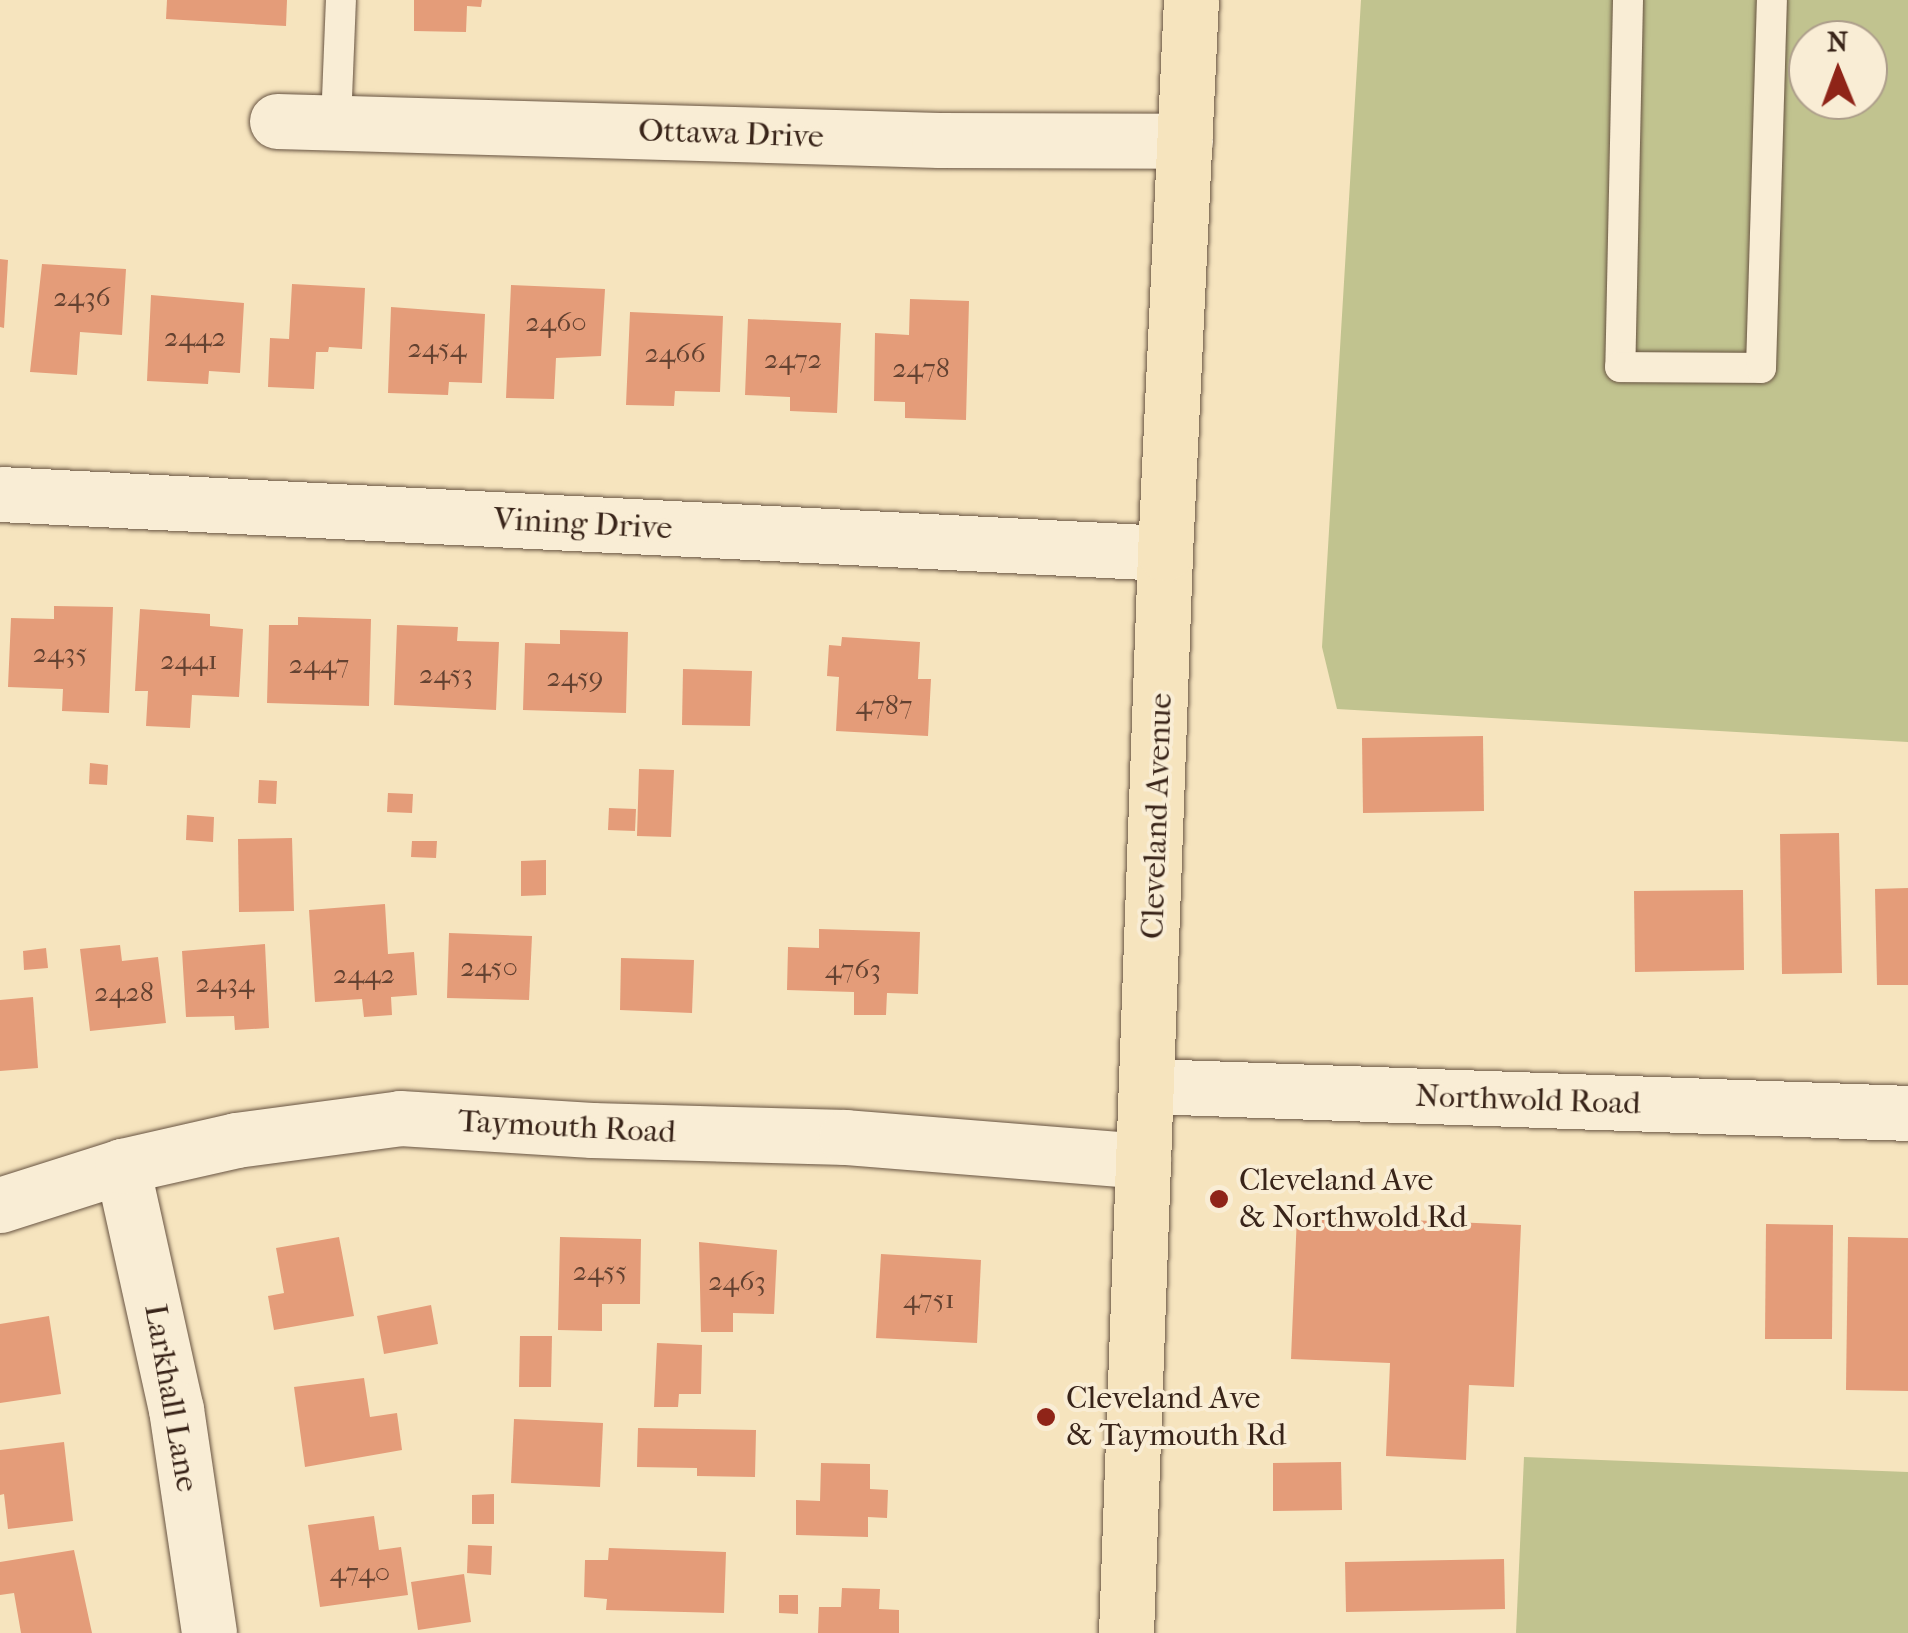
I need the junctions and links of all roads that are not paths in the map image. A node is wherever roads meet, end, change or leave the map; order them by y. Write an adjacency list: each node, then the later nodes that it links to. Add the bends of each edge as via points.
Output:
1 (341, 0): 6 (lane)
2 (1192, 0): 7 (main road, Cleveland Avenue)
3 (1628, 0): 4 (lane, via 1620,366 1761,368)
4 (1772, 0)
5 (277, 121): 6 (street, Ottawa Drive)
6 (336, 122): 7 (street, Ottawa Drive)
7 (1185, 141): 9 (main road, Cleveland Avenue)
8 (0, 494): 9 (street, Vining Drive)
9 (1165, 553): 10 (main road, Cleveland Avenue)
10 (1148, 1086): 11 (street, Northwold Road); 12 (main road, Cleveland Avenue)
11 (1908, 1114)
12 (1143, 1161): 13 (street, Taymouth Road, via 846,1137 400,1118 236,1140); 16 (main road, Cleveland Avenue)
13 (122, 1166): 14 (street, Taymouth Road); 15 (street, Larkhall Lane, via 176,1409)
14 (0, 1205)
15 (208, 1633)
16 (1126, 1633)

